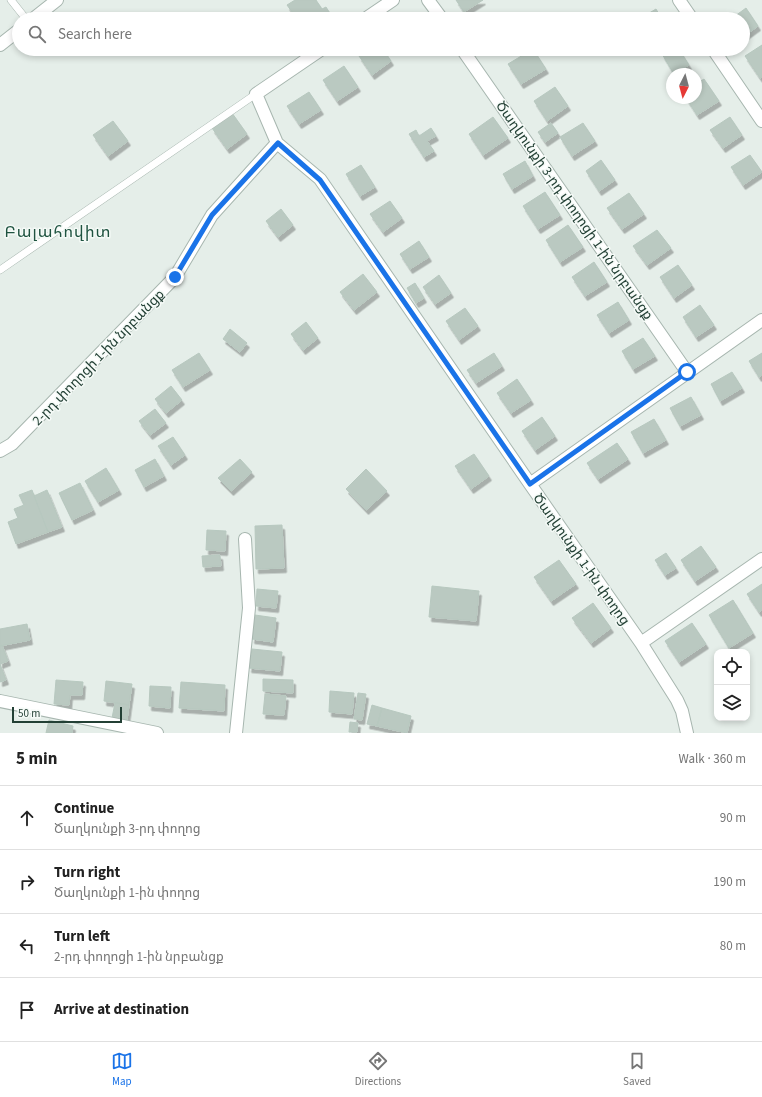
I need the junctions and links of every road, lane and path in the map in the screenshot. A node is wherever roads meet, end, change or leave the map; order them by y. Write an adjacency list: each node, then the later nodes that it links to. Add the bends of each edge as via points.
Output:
1 (11, 0): 6 (lane)
2 (57, 0): 7 (street)
3 (393, 0): 8 (street)
4 (428, 0): 9 (street)
5 (679, 0): 10 (street)
6 (20, 12)
7 (42, 12)
8 (375, 12)
9 (437, 12)
10 (687, 12)
11 (12, 36): 12 (street)
12 (0, 45)
13 (312, 56): 16 (street)
14 (467, 56): 21 (street, Ծաղկունքի 3-րդ փողոցի 1-ին նրբանցք)
15 (718, 56): 17 (street)
16 (256, 94): 18 (street); 19 (lane)
17 (762, 121)
18 (278, 143): 22 (street, 2-րդ փողոցի 1-ին նրբանցք, via 212,215 175,277 12,444); 23 (street, Ծաղկունքի 1-ին փողոց, via 320,180)
19 (0, 270)
20 (762, 320): 21 (street)
21 (687, 372): 23 (street)
22 (0, 451)
23 (530, 484): 26 (street, Ծաղկունքի 1-ին փողոց)
24 (245, 539): 29 (street, via 249,608)
25 (762, 559): 26 (street)
26 (641, 643): 30 (street, Ծաղկունքի 1-ին փողոց, via 677,700)
27 (0, 701): 28 (street)
28 (157, 733)
29 (236, 733)
30 (686, 733)

